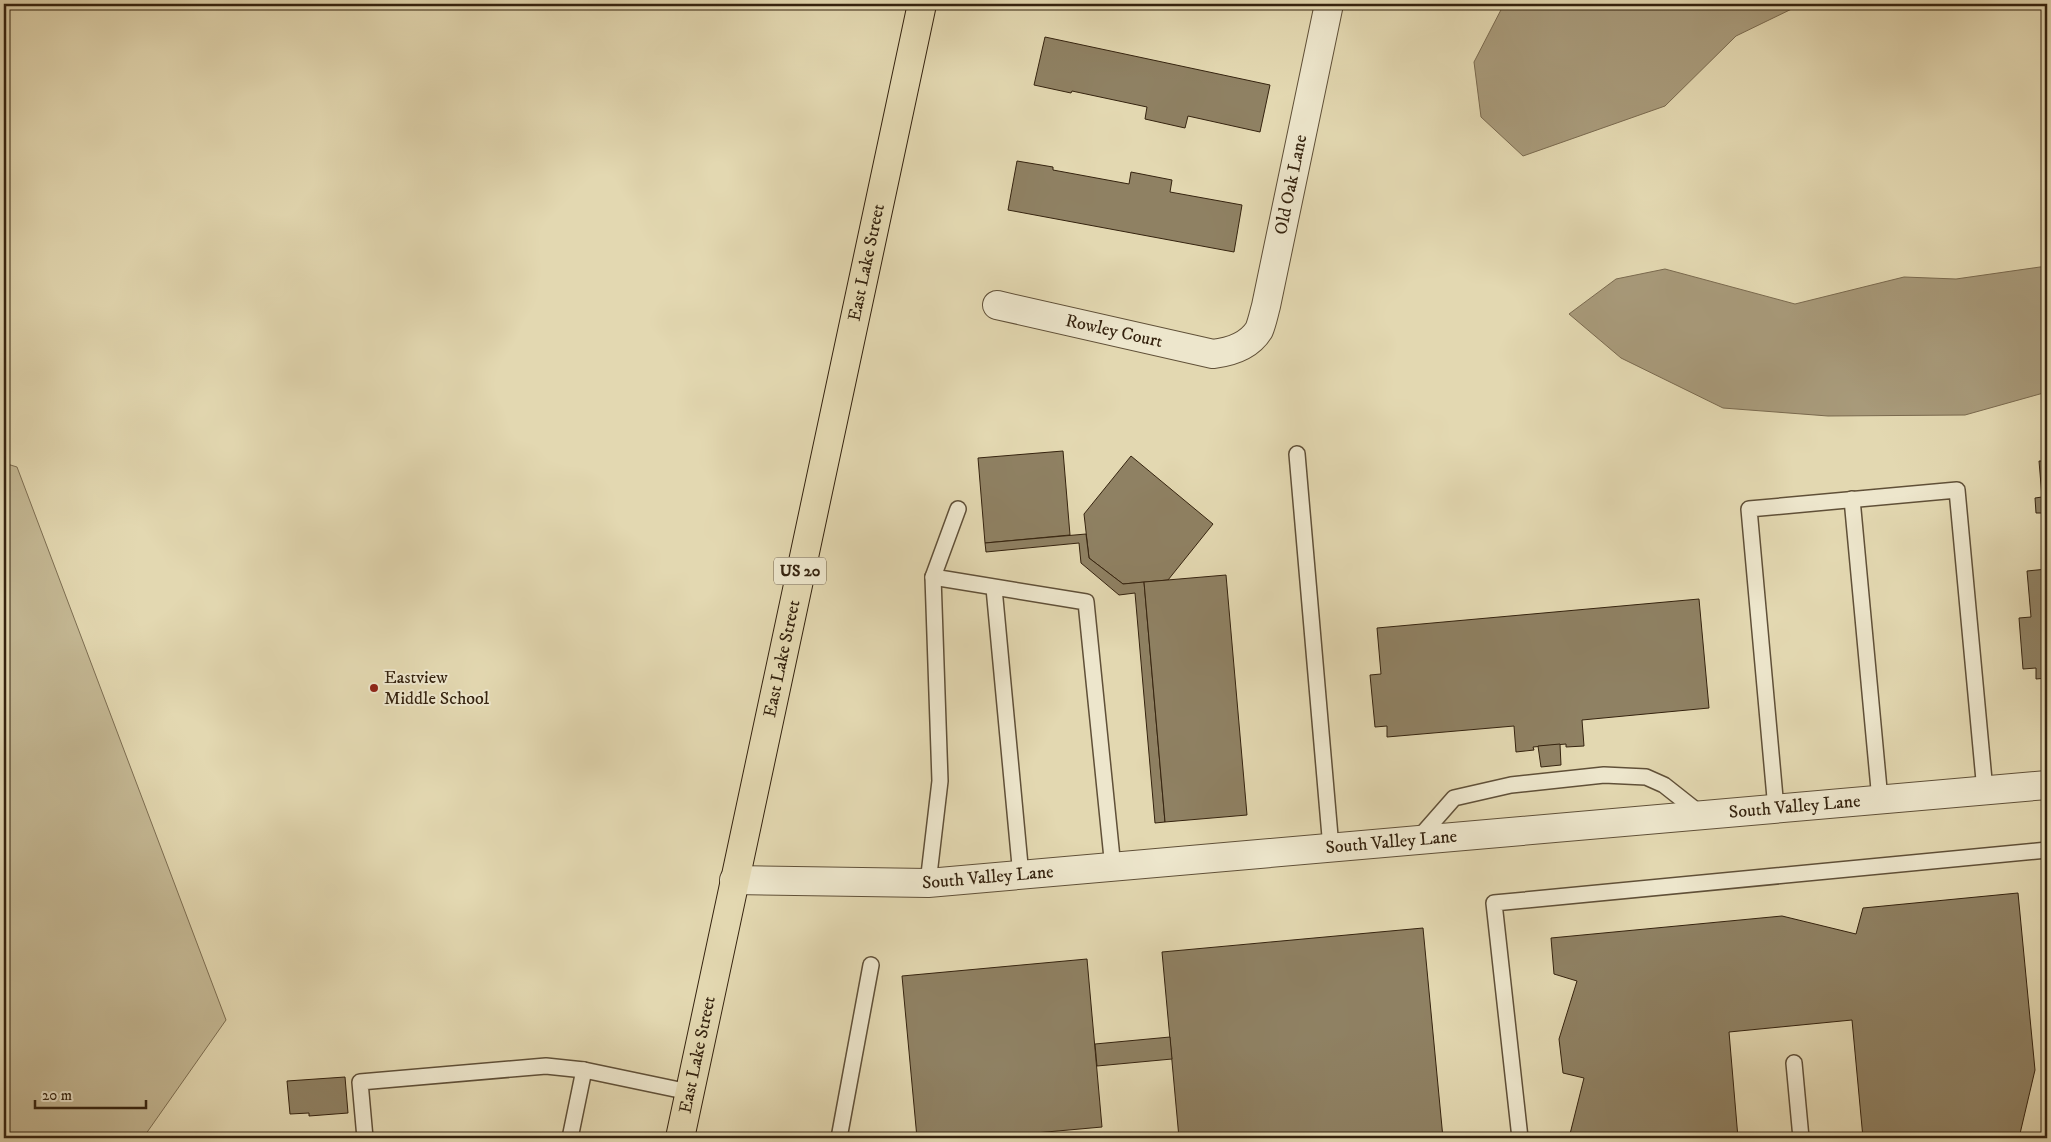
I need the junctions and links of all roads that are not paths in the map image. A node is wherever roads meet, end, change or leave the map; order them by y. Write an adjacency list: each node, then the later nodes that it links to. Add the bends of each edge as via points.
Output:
1 (922, 4): 20 (highway, East Lake Street / US 20)
2 (1329, 4): 4 (street, Old Oak Lane, via 1266,306 1259,330)
3 (997, 305): 4 (street, Rowley Court, via 1213,354)
4 (1231, 352)
5 (1297, 454): 16 (lane)
6 (1852, 499): 11 (lane, via 1957,490); 12 (lane); 13 (lane, via 1749,509)
7 (958, 509): 8 (lane)
8 (933, 577): 9 (lane); 21 (lane, via 940,781)
9 (994, 588): 18 (lane, via 1086,602); 19 (lane)
10 (2044, 783): 11 (street, South Valley Lane)
11 (1984, 791): 12 (street, South Valley Lane)
12 (1880, 800): 13 (street, South Valley Lane)
13 (1776, 809): 14 (street, South Valley Lane)
14 (1704, 816): 15 (street, South Valley Lane); 15 (lane, via 1664,786 1646,777 1604,775 1511,785 1454,798)
15 (1415, 842): 16 (street, South Valley Lane)
16 (1331, 848): 18 (street, South Valley Lane)
17 (2047, 850): 30 (lane, via 1494,903)
18 (1113, 868): 19 (street, South Valley Lane)
19 (1021, 876): 21 (street, South Valley Lane)
20 (734, 880): 21 (street, South Valley Lane); 25 (highway, East Lake Street / US 20)
21 (928, 884)
22 (871, 965): 29 (lane)
23 (1794, 1063): 31 (lane)
24 (584, 1070): 25 (lane); 26 (lane, via 546,1066 360,1082); 27 (lane)
25 (689, 1092): 28 (highway, East Lake Street / US 20)
26 (365, 1138)
27 (570, 1138)
28 (680, 1138)
29 (839, 1138)
30 (1520, 1138)
31 (1801, 1138)

